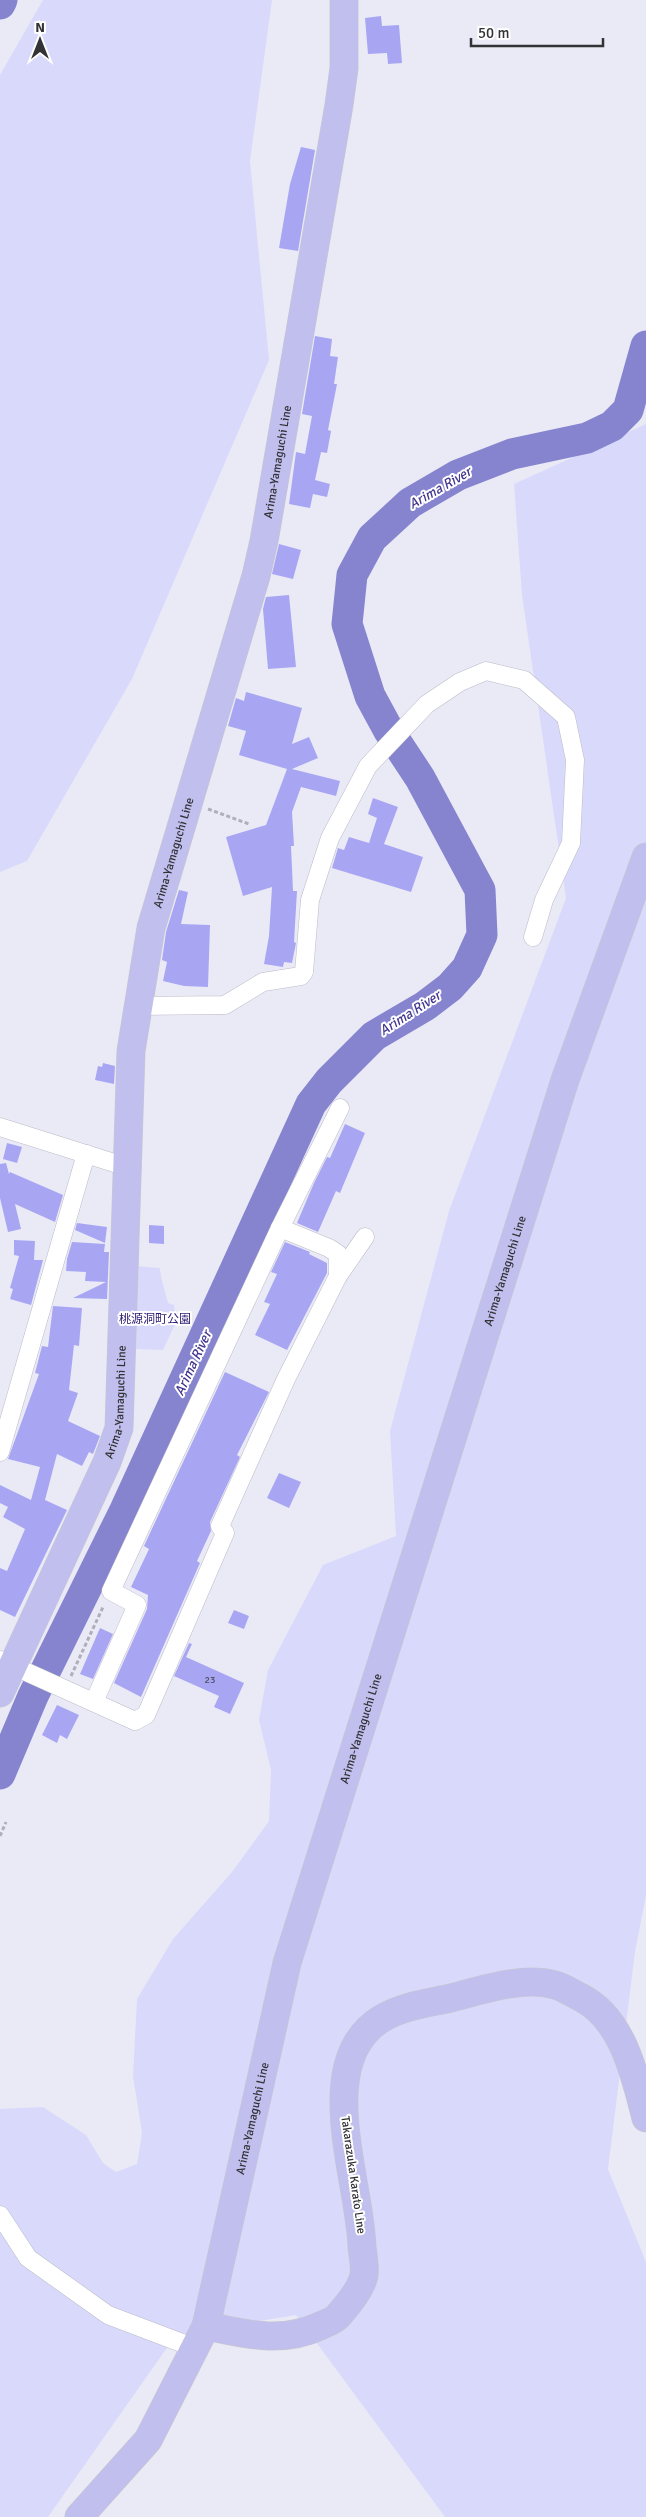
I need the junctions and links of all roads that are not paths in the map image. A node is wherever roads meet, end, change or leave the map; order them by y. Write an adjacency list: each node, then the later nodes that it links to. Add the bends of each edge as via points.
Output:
1 (344, 0): 4 (main road, Arima-Yamaguchi Line, via 344,68 339,105 264,542 151,928)
2 (646, 857): 18 (main road, Arima-Yamaguchi Line, via 565,1080 287,1963)
3 (534, 937): 4 (street, via 544,900 571,843 575,760 566,717 524,680 486,671 460,682 427,704 368,766 330,838 310,900 304,972 301,976 263,982 225,1005)
4 (138, 1006): 8 (main road, Arima-Yamaguchi Line, via 131,1051)
5 (340, 1108): 9 (street)
6 (0, 1127): 7 (street)
7 (86, 1154): 8 (street); 12 (street)
8 (126, 1168): 13 (main road, Arima-Yamaguchi Line, via 119,1428 114,1448)
9 (280, 1228): 11 (street, via 338,1254); 15 (street, via 111,1591 137,1605)
10 (365, 1238): 11 (street)
11 (338, 1276): 15 (street, via 286,1379 220,1526 225,1533 146,1715 135,1721)
12 (0, 1452)
13 (13, 1666): 14 (main road, Arima-Yamaguchi Line); 15 (street)
14 (0, 1694)
15 (94, 1702)
16 (646, 2118): 18 (main road, Takarazuka Karato Line, via 634,2072 613,2027 590,2002 554,1985 526,1983 484,1990 403,2009 382,2018 357,2041 344,2079 343,2103 362,2234 364,2278 337,2318 304,2334)
17 (0, 2215): 18 (street, via 28,2258 108,2315)
18 (201, 2337): 19 (main road, via 148,2440)
19 (79, 2517)

